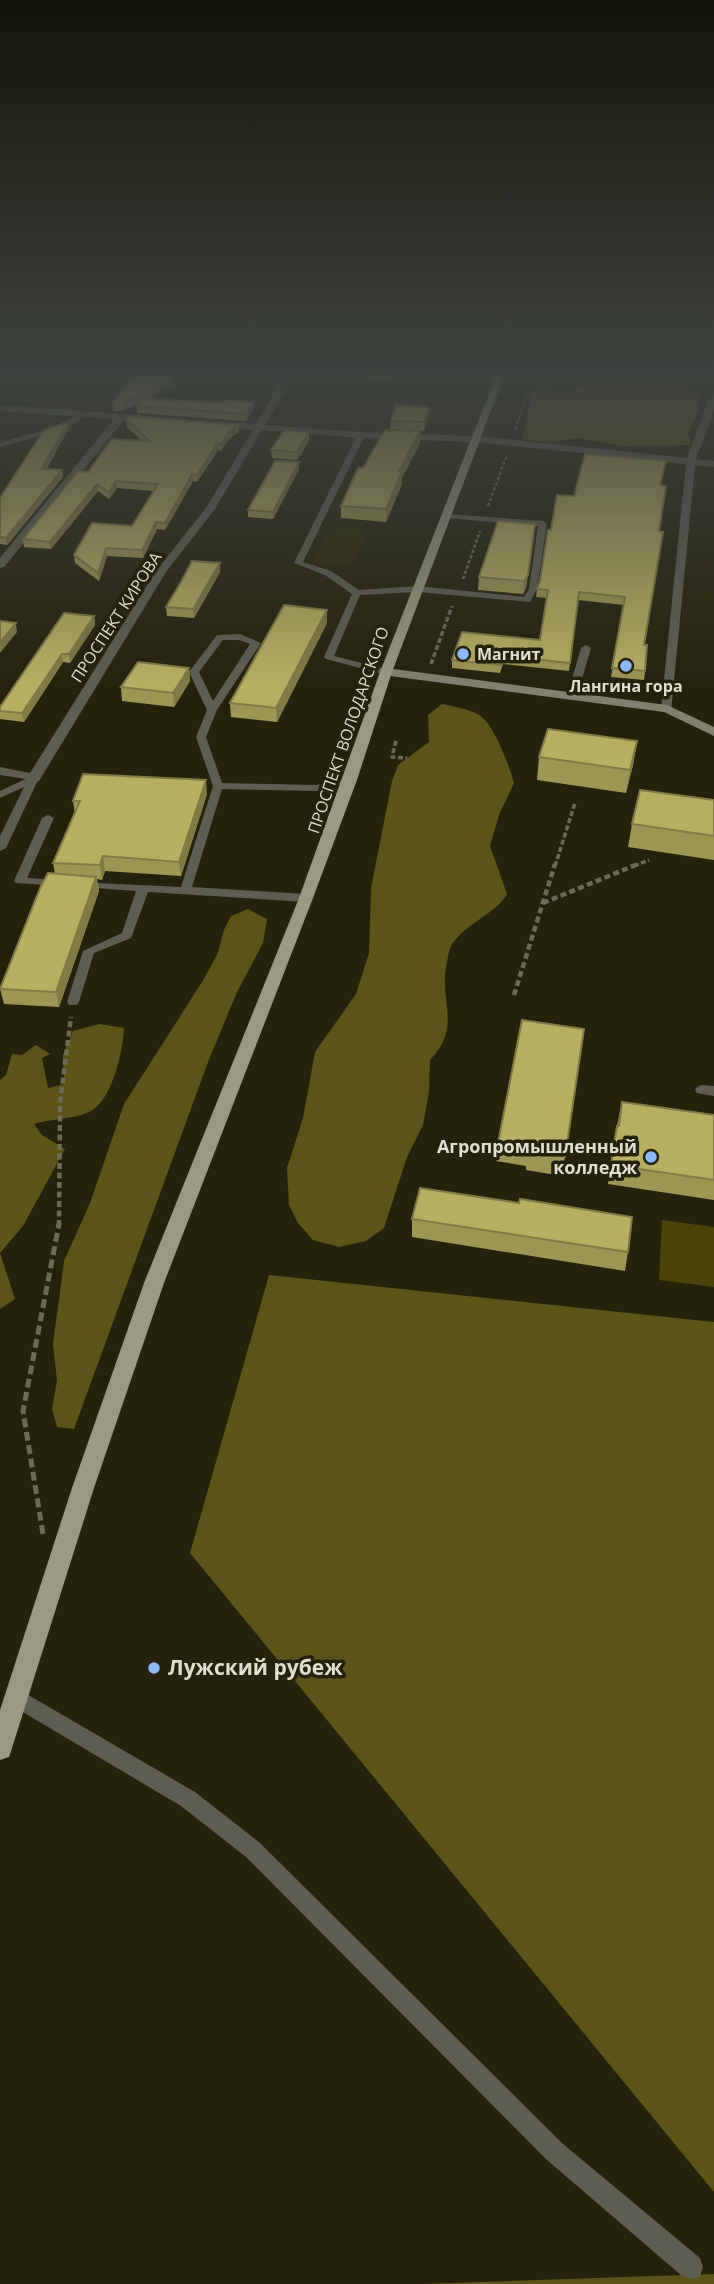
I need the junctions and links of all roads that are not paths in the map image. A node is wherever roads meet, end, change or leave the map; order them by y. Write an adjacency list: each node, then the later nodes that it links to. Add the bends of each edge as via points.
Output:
1 (74, 475): 7 (street)
2 (229, 475): 17 (street, ПРОСПЕКТ КИРОВА, via 161,571)
3 (342, 475): 9 (lane, via 298,563 328,573)
4 (462, 475): 6 (main road, ПРОСПЕКТ ВОЛОДАРСКОГО)
5 (690, 475): 13 (street)
6 (446, 516): 8 (main road, ПРОСПЕКТ ВОЛОДАРСКОГО); 8 (lane, via 543,524 533,589 527,600)
7 (0, 565)
8 (418, 589): 9 (lane); 11 (main road, ПРОСПЕКТ ВОЛОДАРСКОГО)
9 (357, 593): 11 (lane, via 329,657)
10 (586, 648): 12 (lane)
11 (386, 672): 12 (main road); 18 (main road, ПРОСПЕКТ ВОЛОДАРСКОГО)
12 (572, 696): 13 (main road)
13 (667, 709): 15 (main road)
14 (212, 710): 14 (lane, via 241,665 256,643 220,637 194,672); 19 (lane, via 201,737)
15 (714, 732)
16 (0, 771): 17 (street)
17 (33, 778): 20 (lane); 22 (lane)
18 (350, 780): 19 (lane, via 317,788); 25 (main road, ПРОСПЕКТ ВОЛОДАРСКОГО)
19 (218, 786): 24 (lane)
20 (0, 795)
21 (48, 818): 23 (lane, via 20,881)
22 (0, 848)
23 (143, 888): 24 (lane); 26 (lane, via 127,935 89,951)
24 (185, 891): 25 (lane)
25 (306, 898): 27 (main road, ПРОСПЕКТ ВОЛОДАРСКОГО, via 154,1283)
26 (73, 1002)
27 (18, 1698): 28 (main road, ПРОСПЕКТ ВОЛОДАРСКОГО); 29 (lane, via 188,1799 253,1850 555,2152)
28 (0, 1748)
29 (691, 2267)

